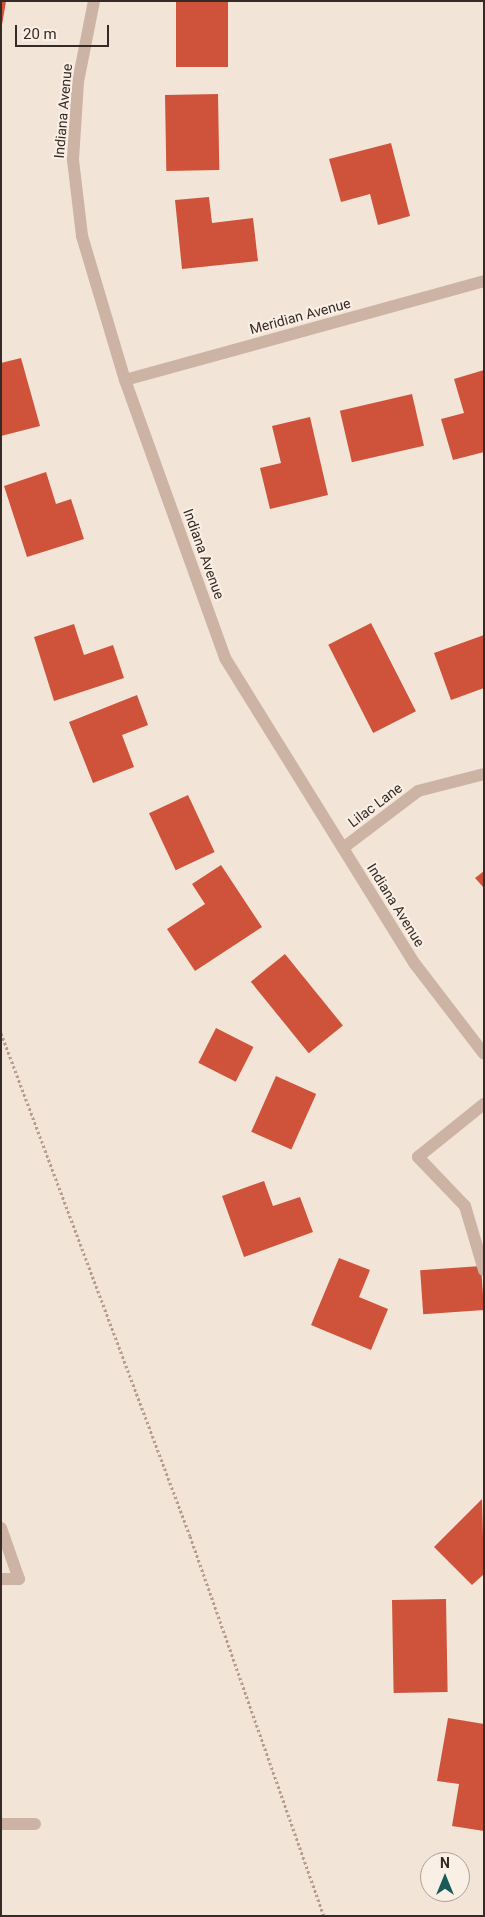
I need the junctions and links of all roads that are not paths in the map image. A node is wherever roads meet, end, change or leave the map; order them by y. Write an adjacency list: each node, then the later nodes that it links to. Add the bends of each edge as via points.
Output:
1 (94, 1): 3 (street, Indiana Avenue, via 78,82 72,160 82,236)
2 (484, 282): 3 (street, Meridian Avenue)
3 (125, 380): 5 (street, Indiana Avenue, via 226,658)
4 (484, 774): 5 (street, Lilac Lane, via 418,791)
5 (343, 848): 6 (street, Indiana Avenue, via 416,964)
6 (484, 1054)
7 (484, 1104): 8 (street, via 418,1157 465,1206)
8 (484, 1270)
9 (1, 1528): 10 (street, via 19,1579)
10 (1, 1579)
11 (1, 1824): 12 (street)
12 (35, 1824)

